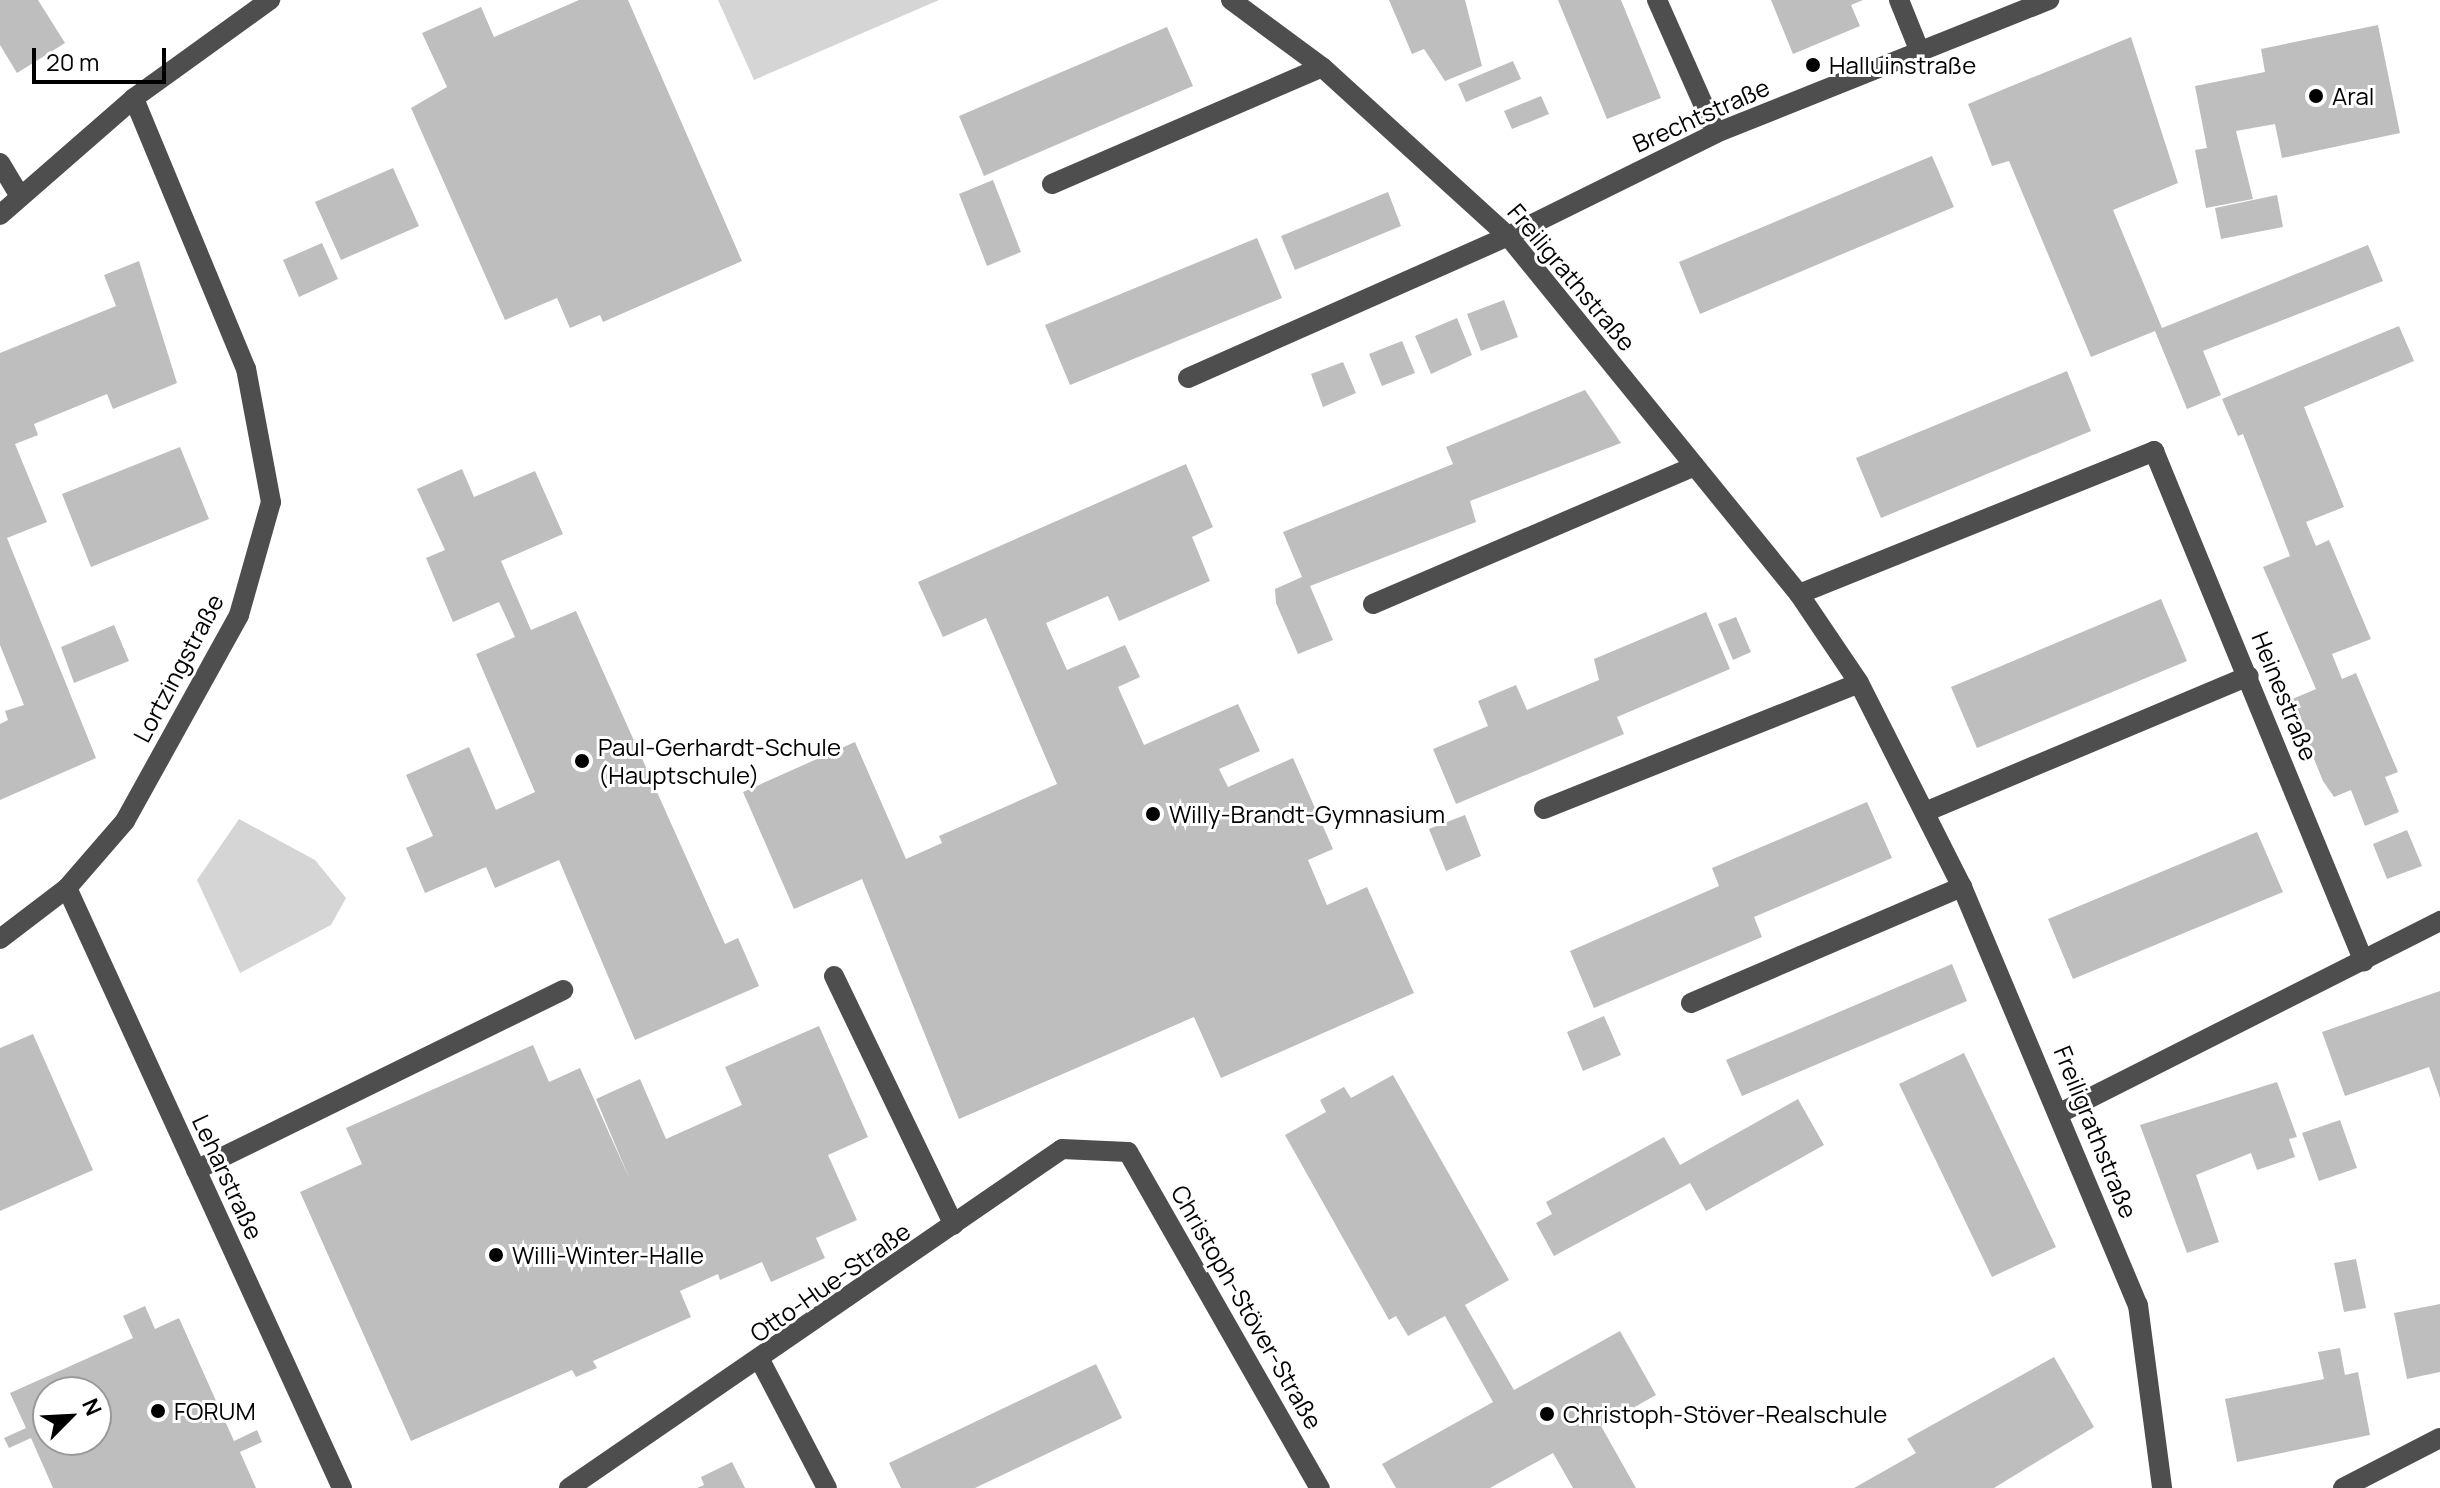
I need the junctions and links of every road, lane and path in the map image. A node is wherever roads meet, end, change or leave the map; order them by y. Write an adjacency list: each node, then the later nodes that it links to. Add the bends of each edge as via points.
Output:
1 (270, 0): 8 (street)
2 (1231, 0): 7 (street, Freiligrathstraße)
3 (1657, 0): 9 (street)
4 (1899, 0): 6 (street)
5 (2049, 0): 6 (street, Brechtstraße)
6 (1920, 52): 9 (street, Brechtstraße)
7 (1322, 67): 11 (street); 14 (street, Freiligrathstraße)
8 (134, 98): 12 (street); 24 (street, Lortzingstraße, via 246,369 271,502 239,615 125,821)
9 (1716, 133): 14 (street, Brechtstraße)
10 (0, 163): 12 (street)
11 (1052, 184)
12 (18, 193): 13 (street)
13 (0, 215)
14 (1508, 236): 15 (street, Brechtstraße); 16 (street, Freiligrathstraße)
15 (1188, 378)
16 (1695, 466): 17 (street, Freiligrathstraße); 18 (street)
17 (1799, 594): 19 (street, Heinestraße, via 2154,451); 20 (street, Freiligrathstraße)
18 (1373, 604)
19 (2249, 676): 22 (street); 27 (street, Heinestraße)
20 (1859, 683): 21 (street); 22 (street, Freiligrathstraße)
21 (1544, 809)
22 (1925, 812): 23 (street, Freiligrathstraße)
23 (1962, 887): 30 (street); 31 (street, Freiligrathstraße)
24 (67, 888): 26 (street, Lortzingstraße); 33 (street, Leharstraße)
25 (2440, 921): 27 (street)
26 (0, 939)
27 (2364, 962): 31 (street)
28 (834, 976): 34 (street)
29 (563, 990): 33 (street)
30 (1691, 1003)
31 (2062, 1112): 41 (street, Freiligrathstraße, via 2138,1305)
32 (1128, 1152): 34 (street, Otto-Hue-Straße, via 1062,1149); 40 (street, Christoph-Stöver-Straße)
33 (196, 1170): 37 (street, Leharstraße)
34 (954, 1225): 35 (street, Otto-Hue-Straße)
35 (761, 1362): 38 (street, Otto-Hue-Straße); 39 (street)
36 (2440, 1438): 42 (street)
37 (342, 1488)
38 (569, 1488)
39 (827, 1488)
40 (1320, 1488)
41 (2162, 1488)
42 (2343, 1488)

